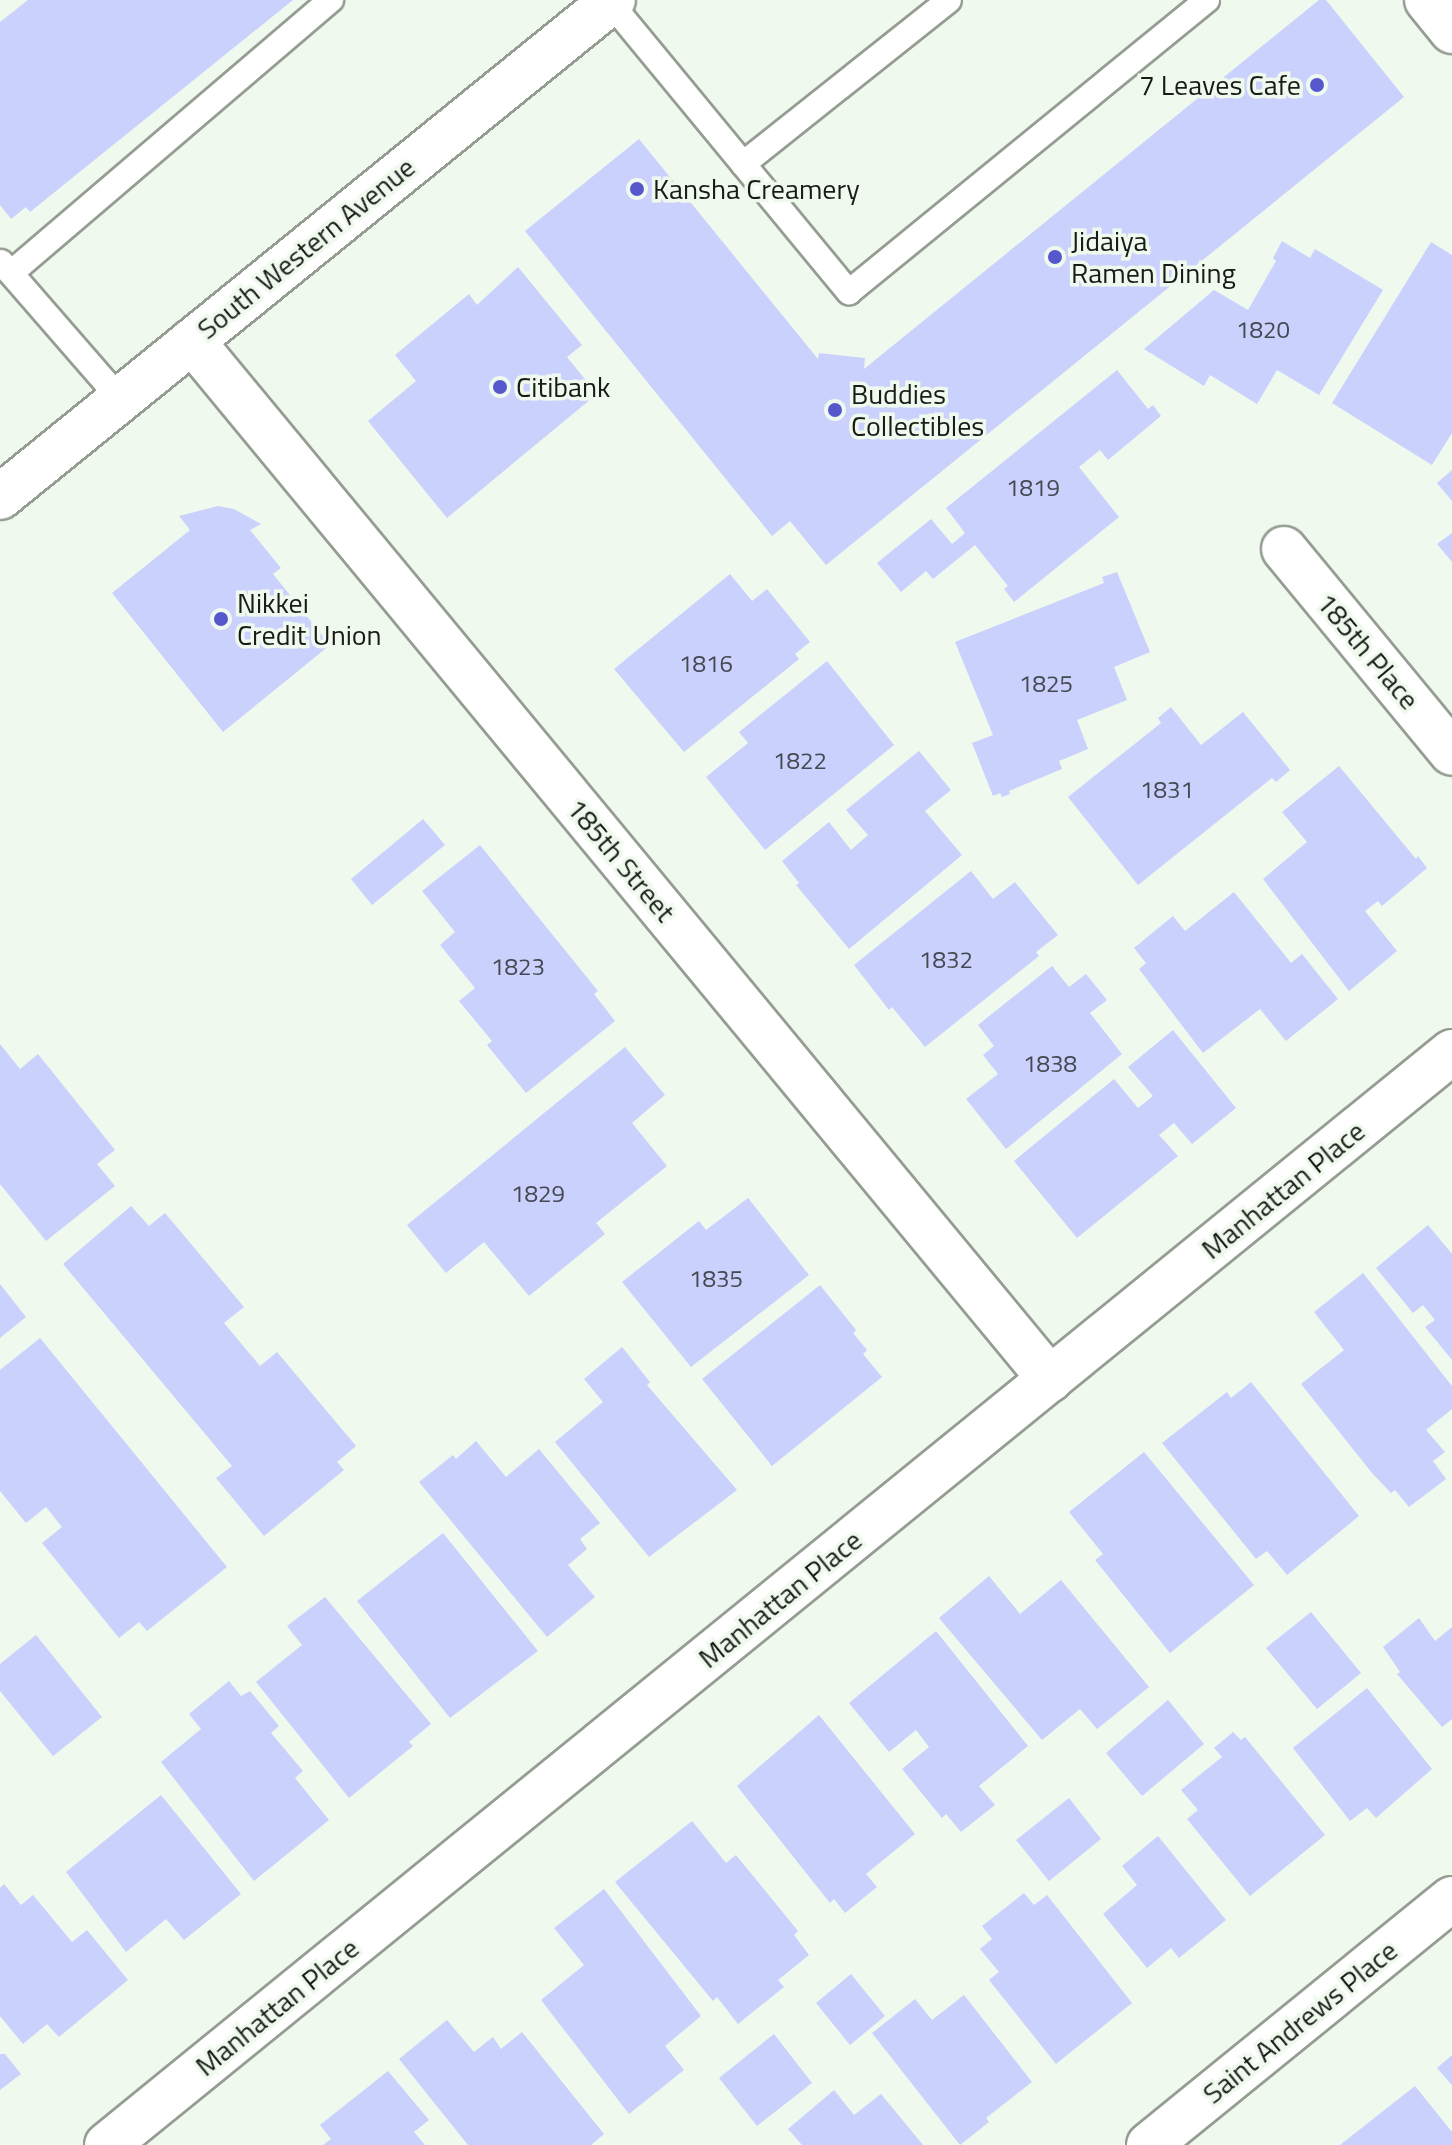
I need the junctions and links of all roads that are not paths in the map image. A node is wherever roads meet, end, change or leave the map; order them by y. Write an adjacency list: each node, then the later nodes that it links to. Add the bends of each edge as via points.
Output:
1 (331, 0): 8 (lane)
2 (949, 0): 7 (lane)
3 (1207, 0): 7 (lane, via 849,292)
4 (1427, 0): 6 (street)
5 (610, 1): 7 (lane); 9 (street, South Western Avenue)
6 (1452, 31)
7 (743, 164)
8 (6, 267): 10 (lane)
9 (192, 341): 10 (street, South Western Avenue); 15 (street, 185th Street)
10 (120, 399): 11 (street, South Western Avenue)
11 (0, 497)
12 (1284, 549): 13 (street, 185th Place)
13 (1452, 753)
14 (1452, 1052): 15 (street, Manhattan Place)
15 (1050, 1379): 17 (street, Manhattan Place)
16 (1452, 1899): 18 (street, Saint Andrews Place)
17 (107, 2145)
18 (1149, 2145)

